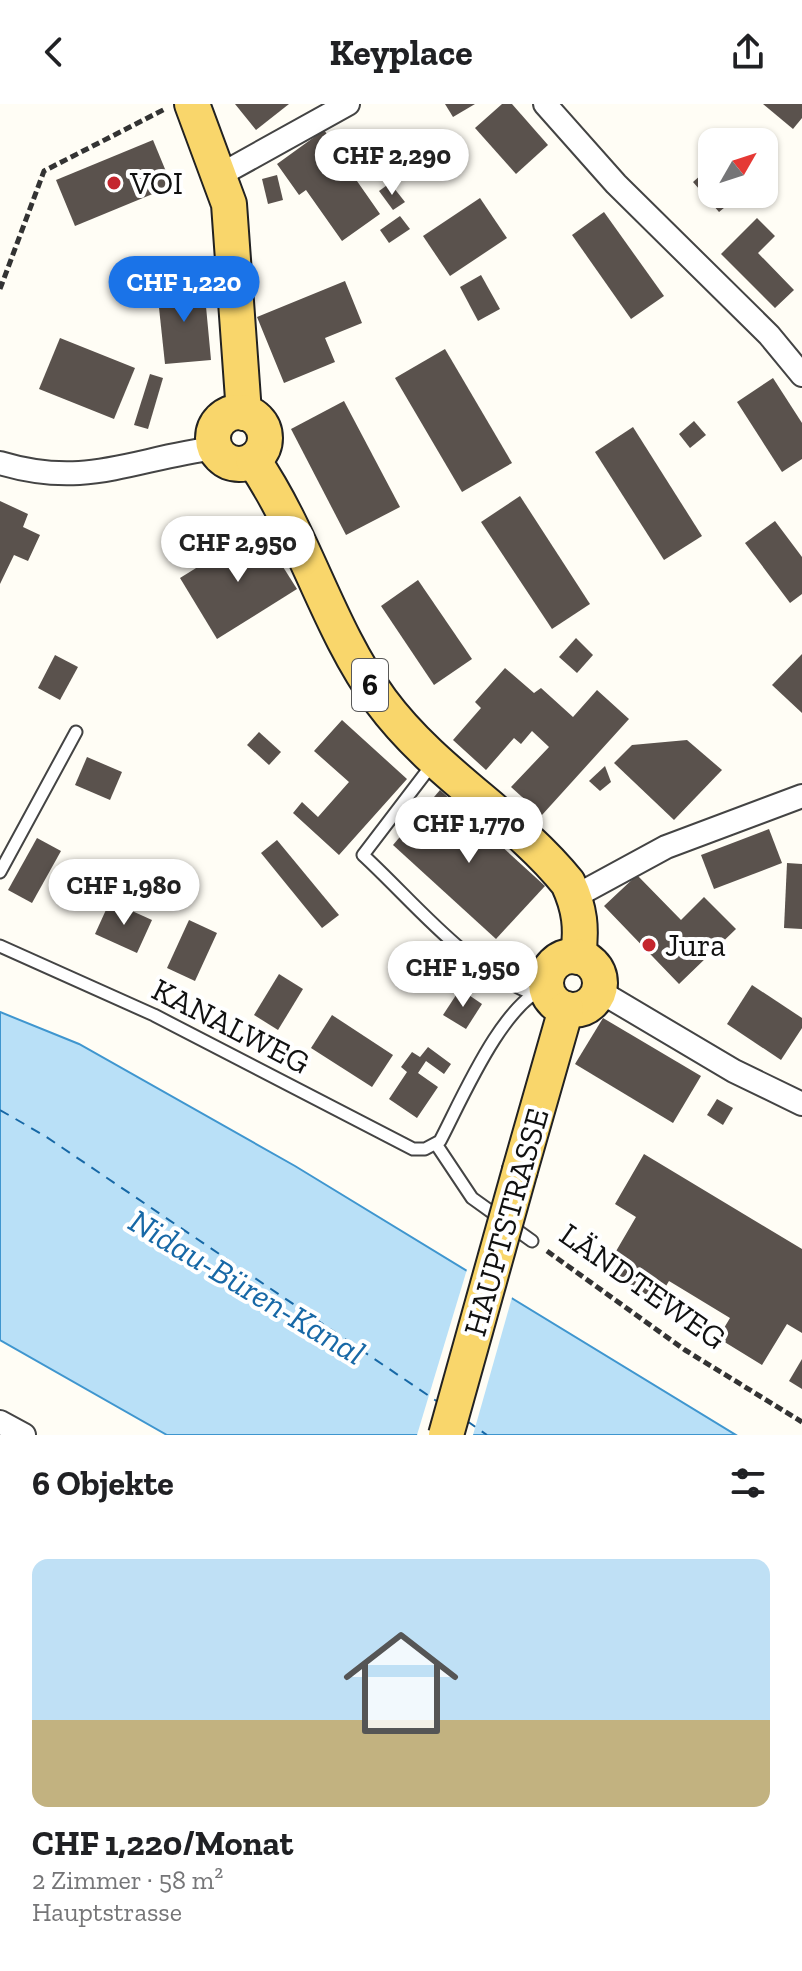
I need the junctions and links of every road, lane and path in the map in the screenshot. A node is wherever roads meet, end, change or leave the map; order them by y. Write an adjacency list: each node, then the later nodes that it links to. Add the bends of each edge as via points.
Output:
1 (348, 104): 4 (street)
2 (545, 104): 6 (street, via 616,184)
3 (183, 105): 4 (main road); 5 (path, via 149,115 44,171)
4 (220, 175): 7 (main road, via 233,232)
5 (0, 289)
6 (800, 366)
7 (244, 413): 8 (main road, via 219,422 213,434); 9 (main road, via 257,420 265,434 263,449)
8 (215, 448): 9 (main road, via 231,463); 10 (street, via 62,476)
9 (253, 460): 12 (main road, 6, via 303,547 354,659 391,714)
10 (0, 463)
11 (76, 732): 14 (lane)
12 (435, 762): 15 (main road, 6, via 559,872); 19 (lane, via 363,855 452,941 514,986)
13 (802, 796): 15 (street, via 666,847)
14 (0, 872)
15 (574, 897): 17 (main road, 6, via 581,931)
16 (0, 946): 21 (lane, KANALWEG, via 154,1015 413,1149)
17 (578, 957): 18 (main road, via 597,969); 19 (main road, via 555,964)
18 (599, 991): 19 (main road, via 590,1005); 20 (street, via 734,1071)
19 (548, 996): 21 (lane, via 509,1019); 26 (main road, HAUPTSTRASSE, bridge, via 520,1170)
20 (802, 1104)
21 (436, 1144): 22 (lane, LÄNDTEWEG, via 472,1198)
22 (532, 1241): 24 (path, LÄNDTEWEG, via 685,1350)
23 (0, 1422): 25 (street)
24 (802, 1422)
25 (24, 1435)
26 (446, 1435)

